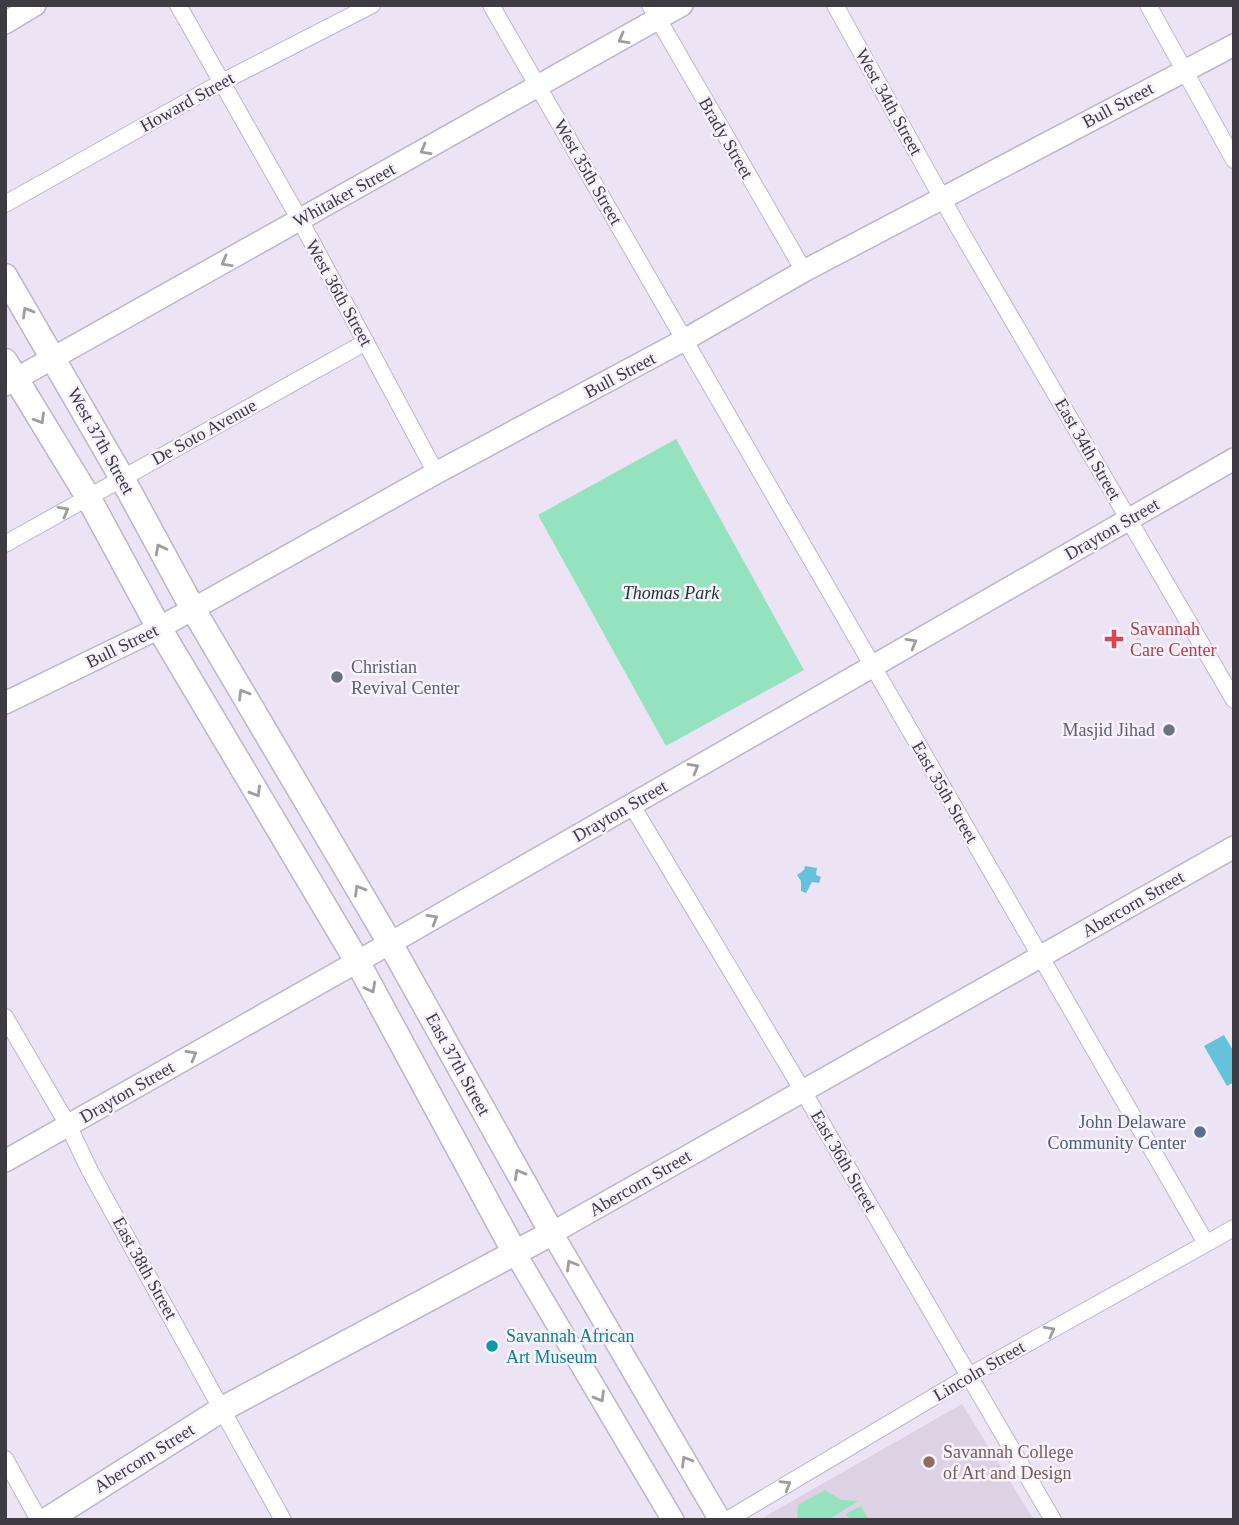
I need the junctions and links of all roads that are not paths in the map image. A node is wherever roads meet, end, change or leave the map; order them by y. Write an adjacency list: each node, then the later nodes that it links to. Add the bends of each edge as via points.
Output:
1 (35, 5): 9 (main road)
2 (178, 5): 12 (street, West 36th Street)
3 (372, 5): 12 (street, Howard Street)
4 (491, 5): 13 (street, West 35th Street)
5 (682, 5): 8 (main road, Whitaker Street)
6 (835, 5): 15 (street, West 34th Street)
7 (1148, 5): 11 (street)
8 (653, 13): 13 (main road, Whitaker Street, one-way to 13); 18 (street, Brady Street)
9 (5, 23)
10 (1234, 46): 11 (main road, Bull Street)
11 (1184, 71): 14 (street); 15 (main road, Bull Street)
12 (222, 82): 16 (street, Howard Street); 17 (street, West 36th Street)
13 (539, 86): 17 (main road, Whitaker Street, one-way to 17); 20 (street, West 35th Street)
14 (1234, 160)
15 (943, 198): 18 (main road, Bull Street); 28 (street, East 34th Street)
16 (5, 204)
17 (300, 220): 21 (street, West 36th Street); 22 (main road, Whitaker Street, one-way to 22)
18 (804, 271): 20 (main road, Bull Street)
19 (5, 276): 22 (main road, West 37th Street, one-way to 19)
20 (686, 339): 25 (main road, Bull Street); 32 (street, East 35th Street)
21 (366, 342): 25 (street, West 36th Street); 26 (street, De Soto Avenue)
22 (54, 359): 23 (main road, Whitaker Street); 26 (main road, West 37th Street)
23 (9, 375): 27 (main road, one-way to 27)
24 (1234, 459): 28 (main road, Drayton Street)
25 (436, 473): 30 (main road, Bull Street)
26 (122, 478): 27 (street, De Soto Avenue); 30 (main road, West 37th Street, one-way to 26)
27 (88, 497): 29 (street, De Soto Avenue, one-way to 27); 31 (main road)
28 (1129, 520): 32 (main road, Drayton Street, one-way to 28); 33 (street, East 34th Street)
29 (5, 544)
30 (193, 609): 31 (main road, Bull Street); 37 (main road, East 37th Street, one-way to 30)
31 (159, 628): 34 (main road, Bull Street); 39 (main road, one-way to 39)
32 (872, 666): 35 (main road, Drayton Street, one-way to 32); 38 (street, East 35th Street)
33 (1234, 700)
34 (5, 703)
35 (631, 804): 37 (main road, Drayton Street, one-way to 35); 41 (street, East 36th Street)
36 (1234, 847): 38 (main road, Abercorn Street)
37 (390, 943): 39 (main road, Drayton Street); 45 (main road, East 37th Street, one-way to 37)
38 (1040, 957): 41 (main road, Abercorn Street); 46 (street, East 35th Street)
39 (357, 961): 42 (main road, Drayton Street, one-way to 39); 47 (main road, one-way to 47)
40 (5, 1017): 42 (street, East 38th Street)
41 (803, 1091): 45 (main road, Abercorn Street); 48 (street, East 36th Street)
42 (68, 1125): 43 (main road, Drayton Street); 49 (street, East 38th Street)
43 (5, 1161)
44 (1234, 1228): 46 (street, Lincoln Street)
45 (552, 1233): 47 (main road, Abercorn Street); 55 (main road, East 37th Street, one-way to 45)
46 (1206, 1243): 48 (street, Lincoln Street, one-way to 46)
47 (515, 1253): 49 (main road, Abercorn Street); 54 (main road, one-way to 54)
48 (969, 1376): 56 (street, Lincoln Street, one-way to 48); 57 (street, East 36th Street)
49 (223, 1408): 52 (main road, Abercorn Street); 53 (street, East 38th Street)
50 (5, 1459): 51 (street)
51 (39, 1520)
52 (47, 1520)
53 (284, 1520)
54 (673, 1520)
55 (720, 1520)
56 (727, 1520)
57 (1053, 1520)

